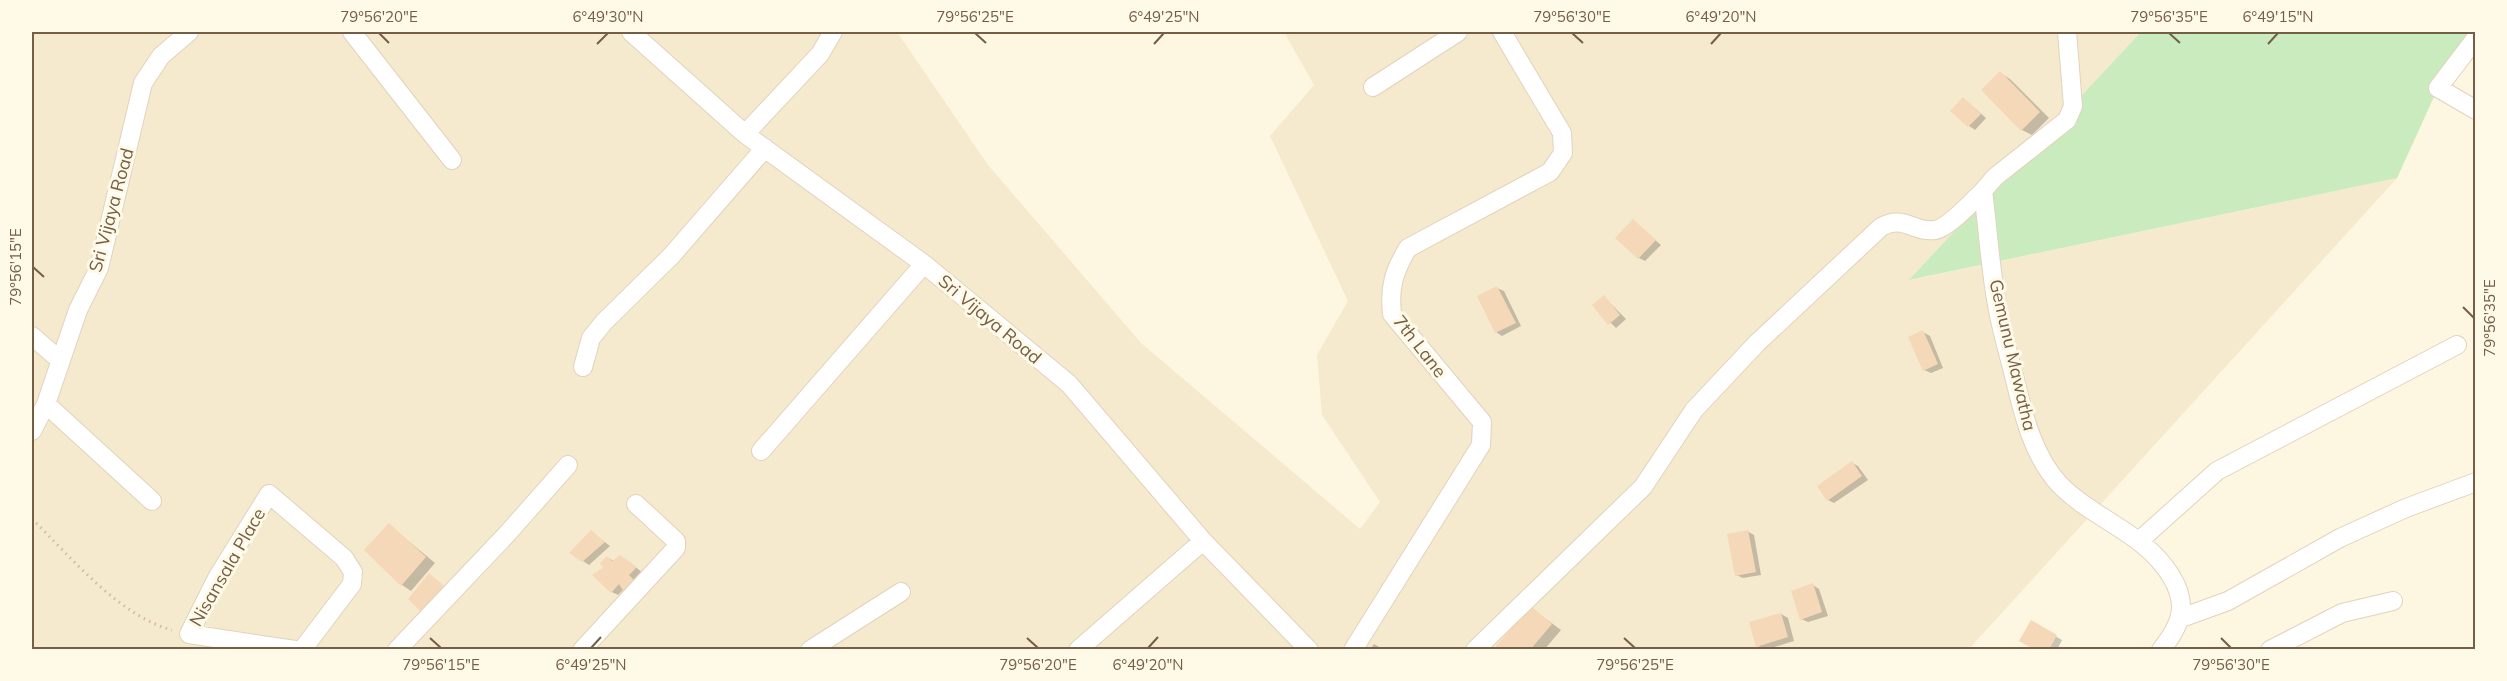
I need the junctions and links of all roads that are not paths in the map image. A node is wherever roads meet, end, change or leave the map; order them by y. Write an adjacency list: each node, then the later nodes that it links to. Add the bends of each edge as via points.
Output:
1 (189, 32): 18 (street, Sri Vijaya Road, via 161,56 143,83 99,268 78,310)
2 (352, 32): 13 (street)
3 (631, 32): 11 (street, Sri Vijaya Road)
4 (833, 32): 11 (street, via 820,54)
5 (1458, 32): 9 (street)
6 (1502, 32): 39 (street, 7th Lane, via 1562,133 1563,153 1550,172 1408,248 1395,269 1390,291 1392,314 1482,422 1481,446)
7 (2067, 32): 14 (street, via 2073,106 2067,120)
8 (2475, 38): 10 (street, via 2438,88)
9 (1373, 87)
10 (2475, 110)
11 (745, 134): 12 (street, Sri Vijaya Road)
12 (765, 148): 15 (street, Sri Vijaya Road); 19 (street, via 672,255 604,322 591,338)
13 (452, 160)
14 (1983, 191): 28 (street, Gemunu Mawatha, via 1997,305 2025,422 2057,482 2079,504); 40 (street, via 1942,228 1923,229 1899,221 1881,227 1757,343 1694,410 1643,487)
15 (924, 264): 22 (street); 27 (street, Sri Vijaya Road, via 1069,384)
16 (32, 336): 18 (street)
17 (2457, 345): 28 (street, via 2217,471)
18 (61, 361): 20 (street, Sri Vijaya Road)
19 (584, 367)
20 (46, 404): 21 (street, Sri Vijaya Road); 25 (street)
21 (32, 431)
22 (761, 451)
23 (568, 465): 34 (street)
24 (2475, 482): 31 (street, via 2340,538 2228,602)
25 (152, 501)
26 (636, 504): 35 (street, via 676,541 676,548)
27 (1203, 541): 37 (street); 38 (street, Sri Vijaya Road)
28 (2139, 541): 31 (street, Gemunu Mawatha, via 2171,576 2180,595)
29 (901, 592): 36 (street)
30 (2393, 601): 42 (street, via 2342,614)
31 (2181, 618): 41 (street)
32 (295, 650): 33 (street, Nisansala Place, via 189,634 269,494 344,558 353,572 352,584)
33 (302, 650)
34 (397, 650)
35 (582, 650)
36 (810, 650)
37 (1078, 650)
38 (1309, 650)
39 (1353, 650)
40 (1475, 650)
41 (2161, 650)
42 (2270, 650)

